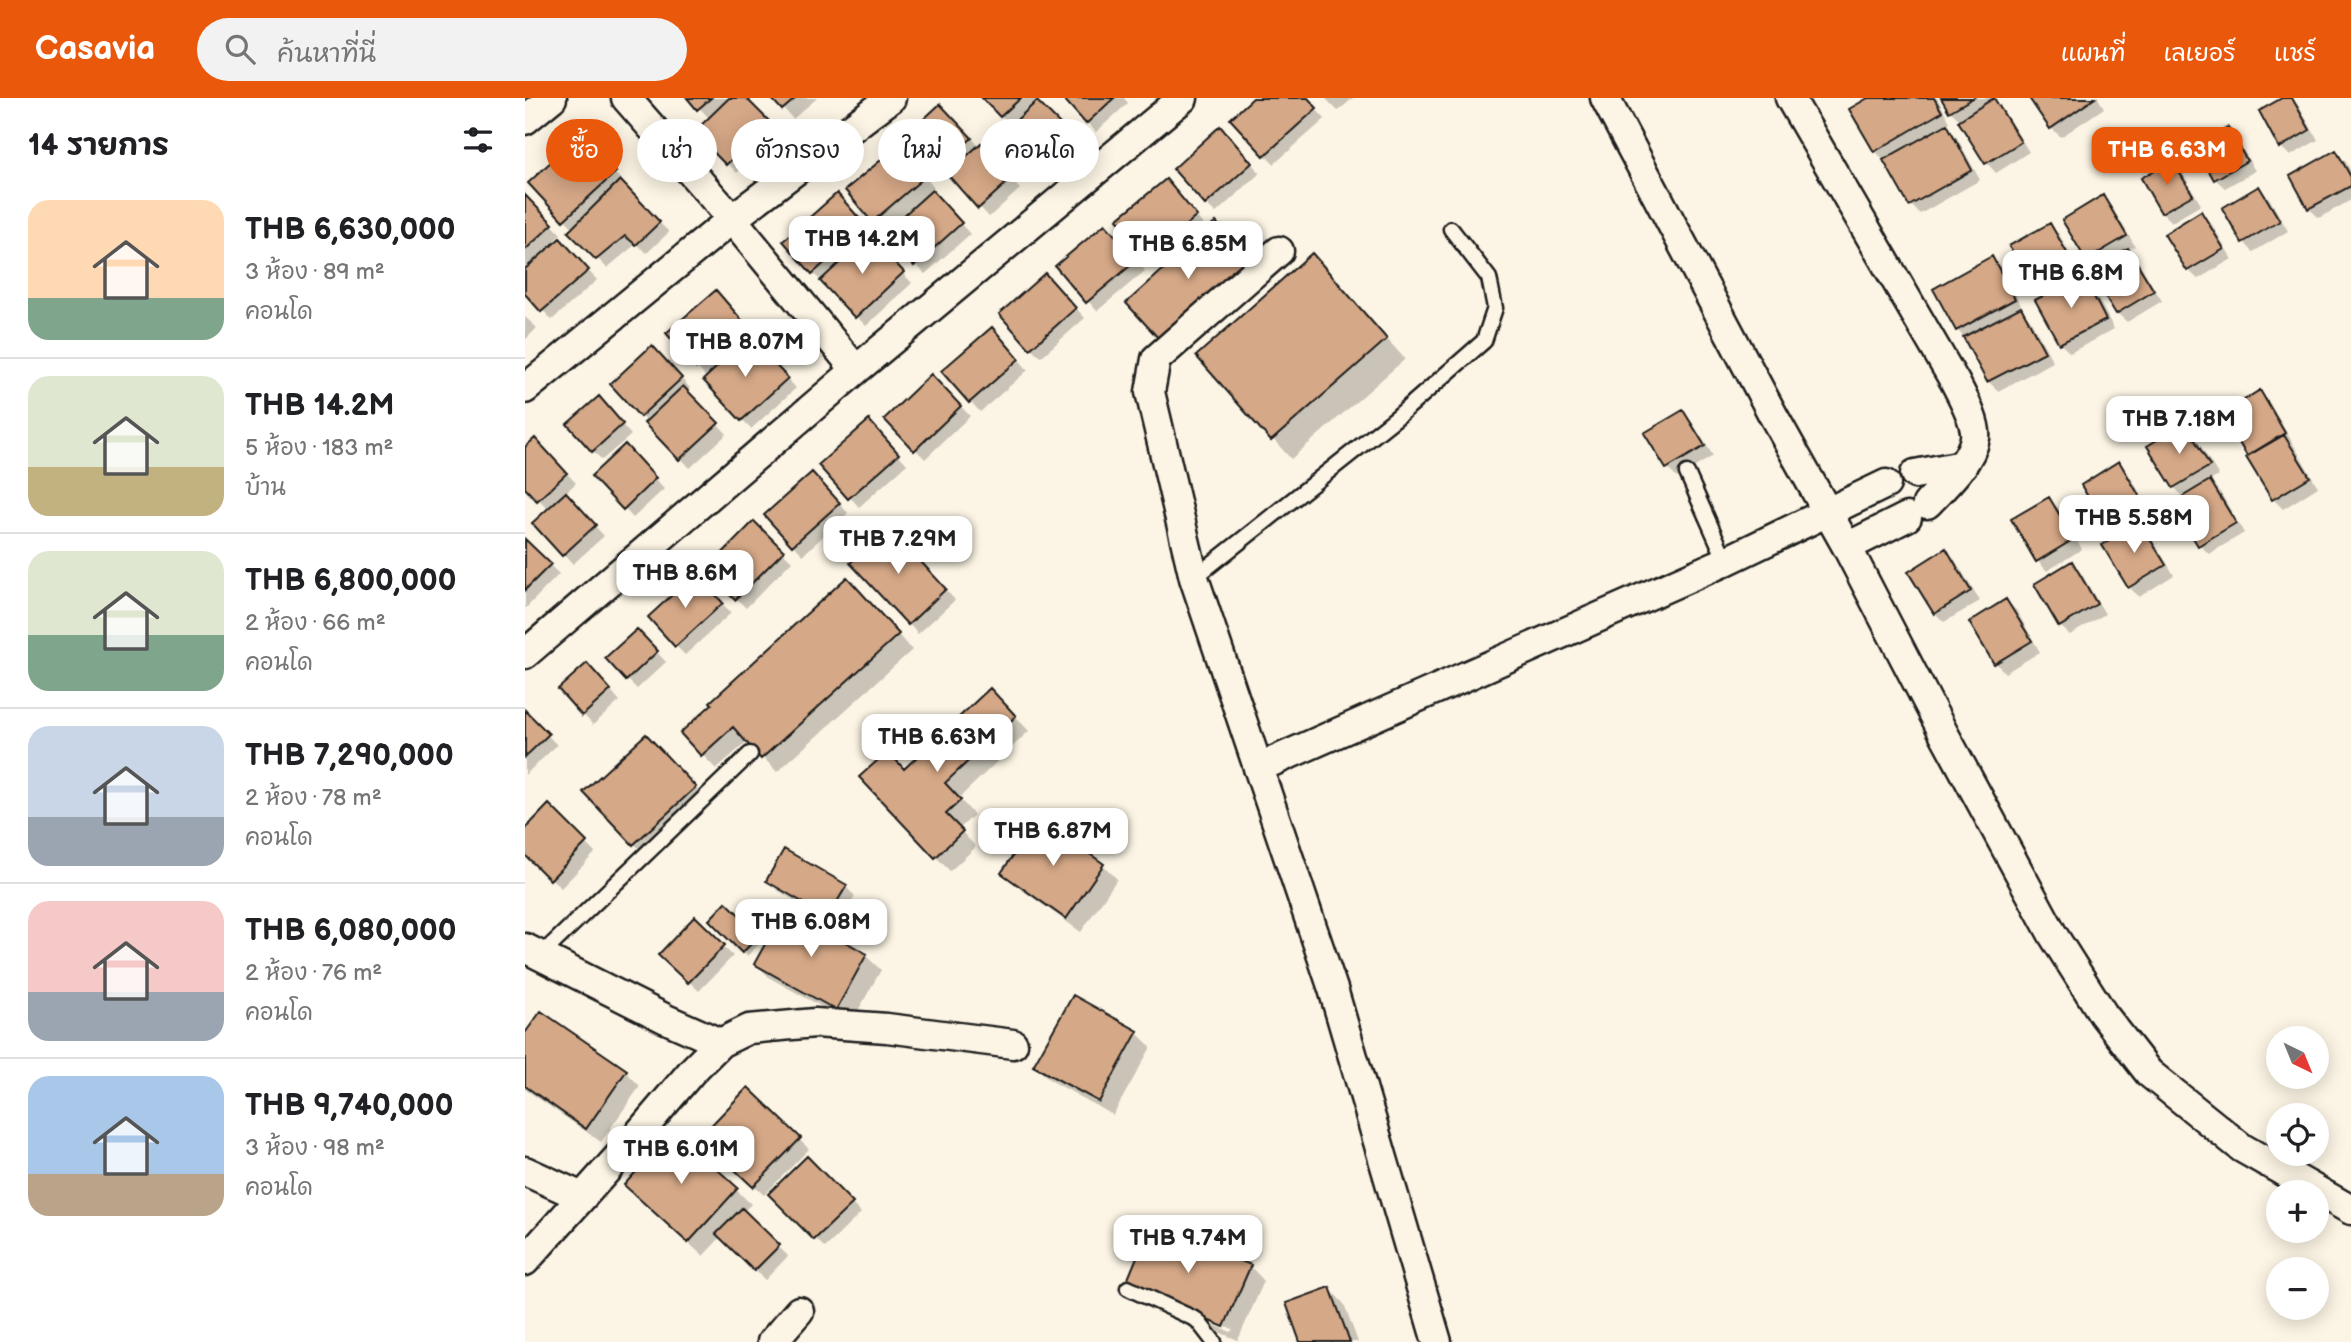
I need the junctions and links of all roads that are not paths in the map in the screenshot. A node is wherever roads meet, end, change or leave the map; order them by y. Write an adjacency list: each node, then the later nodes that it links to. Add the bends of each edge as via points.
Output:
1 (626, 98): 8 (street)
2 (891, 98): 8 (street)
3 (1183, 98): 11 (street)
4 (1605, 98): 17 (street)
5 (1790, 98): 13 (street, via 1970,412 1975,438)
6 (542, 101): 7 (street)
7 (525, 120)
8 (732, 219): 11 (street); 12 (street)
9 (1451, 229): 20 (lane, via 1489,278 1495,308 1484,341 1397,417)
10 (1279, 251): 20 (street, via 1156,359 1150,392)
11 (856, 370): 21 (street)
12 (525, 389)
13 (1963, 465): 15 (street); 18 (street, via 1917,511)
14 (1687, 473): 19 (lane)
15 (1915, 474)
16 (1886, 484): 17 (street)
17 (1826, 512): 18 (street); 19 (street)
18 (1847, 547): 29 (street, via 2053,935 2103,1014 2150,1073 2242,1148)
19 (1726, 561): 23 (street)
20 (1194, 578): 23 (street)
21 (525, 654)
22 (750, 754): 24 (lane)
23 (1258, 768): 35 (street, via 1333,989)
24 (533, 952): 25 (street)
25 (720, 1043): 26 (street, via 749,1029 815,1023); 28 (street)
26 (1013, 1044)
27 (525, 1171): 28 (street)
28 (582, 1197): 30 (street)
29 (2351, 1210)
30 (525, 1261)
31 (1128, 1288): 34 (lane, via 1197,1320)
32 (799, 1311): 33 (street)
33 (772, 1342)
34 (1215, 1342)
35 (1437, 1342)

